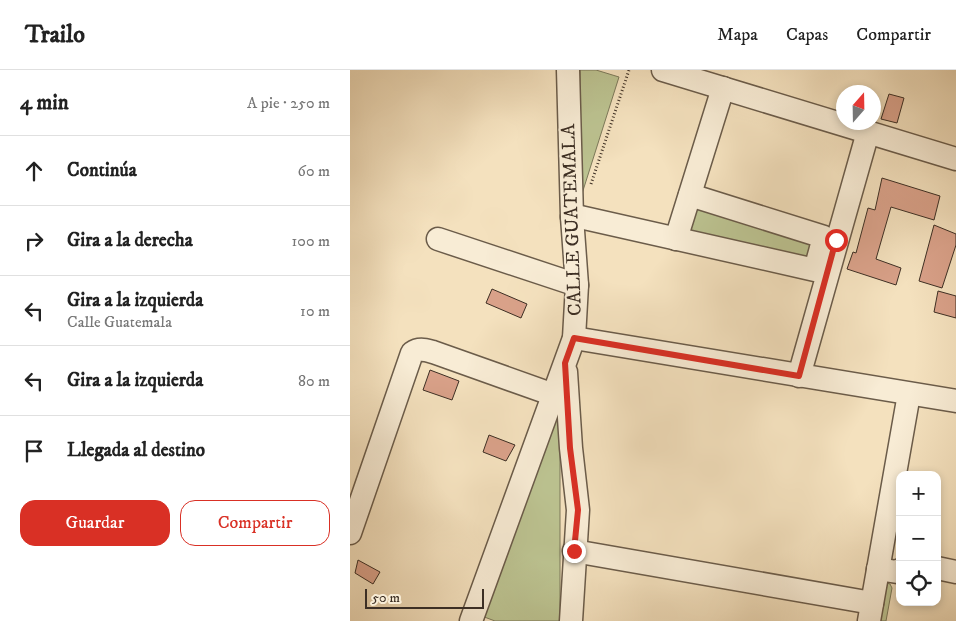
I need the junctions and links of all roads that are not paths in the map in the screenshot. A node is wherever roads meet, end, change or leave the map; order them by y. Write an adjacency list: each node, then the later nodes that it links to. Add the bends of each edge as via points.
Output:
1 (568, 70): 7 (street, CALLE GUATEMALA)
2 (663, 70): 3 (street)
3 (723, 88): 4 (street); 6 (street)
4 (868, 132): 5 (street); 13 (street)
5 (956, 159)
6 (690, 195): 9 (street); 9 (street, via 824,237 815,270)
7 (572, 217): 9 (street); 10 (street, CALLE GUATEMALA)
8 (438, 239): 10 (street)
9 (676, 240)
10 (576, 285): 11 (street, CALLE GUATEMALA)
11 (574, 338): 12 (street, CALLE GUATEMALA); 13 (street)
12 (565, 363): 15 (street, CALLE GUATEMALA); 18 (street, via 570,448 578,510)
13 (799, 376): 14 (street)
14 (909, 394): 16 (street); 20 (street)
15 (554, 395): 17 (street, via 423,349 416,350 412,353); 23 (street, CALLE GUATEMALA)
16 (956, 401)
17 (350, 533)
18 (574, 551): 22 (street); 24 (street)
19 (941, 569): 21 (street)
20 (889, 570): 22 (street)
21 (956, 572)
22 (870, 612)
23 (471, 621)
24 (571, 621)

